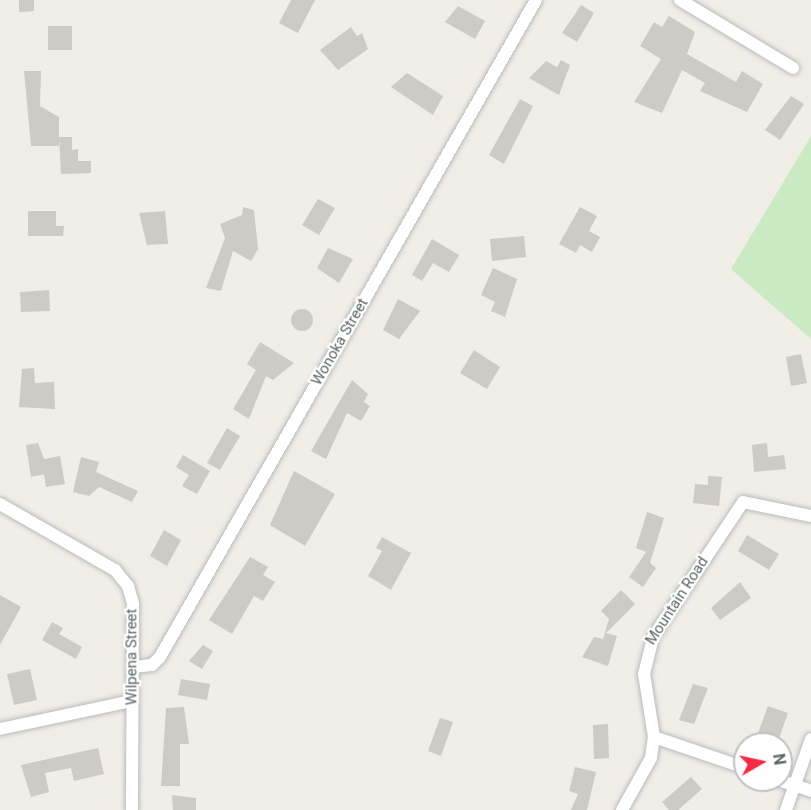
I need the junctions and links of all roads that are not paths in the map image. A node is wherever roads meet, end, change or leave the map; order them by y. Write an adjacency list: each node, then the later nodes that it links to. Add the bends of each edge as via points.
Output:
1 (536, 0): 6 (street, Wonoka Street, via 160,657 152,665)
2 (680, 0): 3 (street)
3 (793, 68)
4 (0, 504): 6 (street, Wilpena Street, via 115,570 128,586)
5 (811, 516): 9 (street, Mountain Road, via 743,502 645,651)
6 (133, 667): 7 (street, Wilpena Street)
7 (132, 701): 8 (street); 14 (street, Wilpena Street)
8 (0, 729)
9 (654, 737): 11 (street); 15 (street, Mountain Road, via 651,758)
10 (811, 739): 12 (street)
11 (733, 764)
12 (795, 786): 13 (street); 16 (street)
13 (811, 791)
14 (132, 810)
15 (622, 810)
16 (786, 810)

